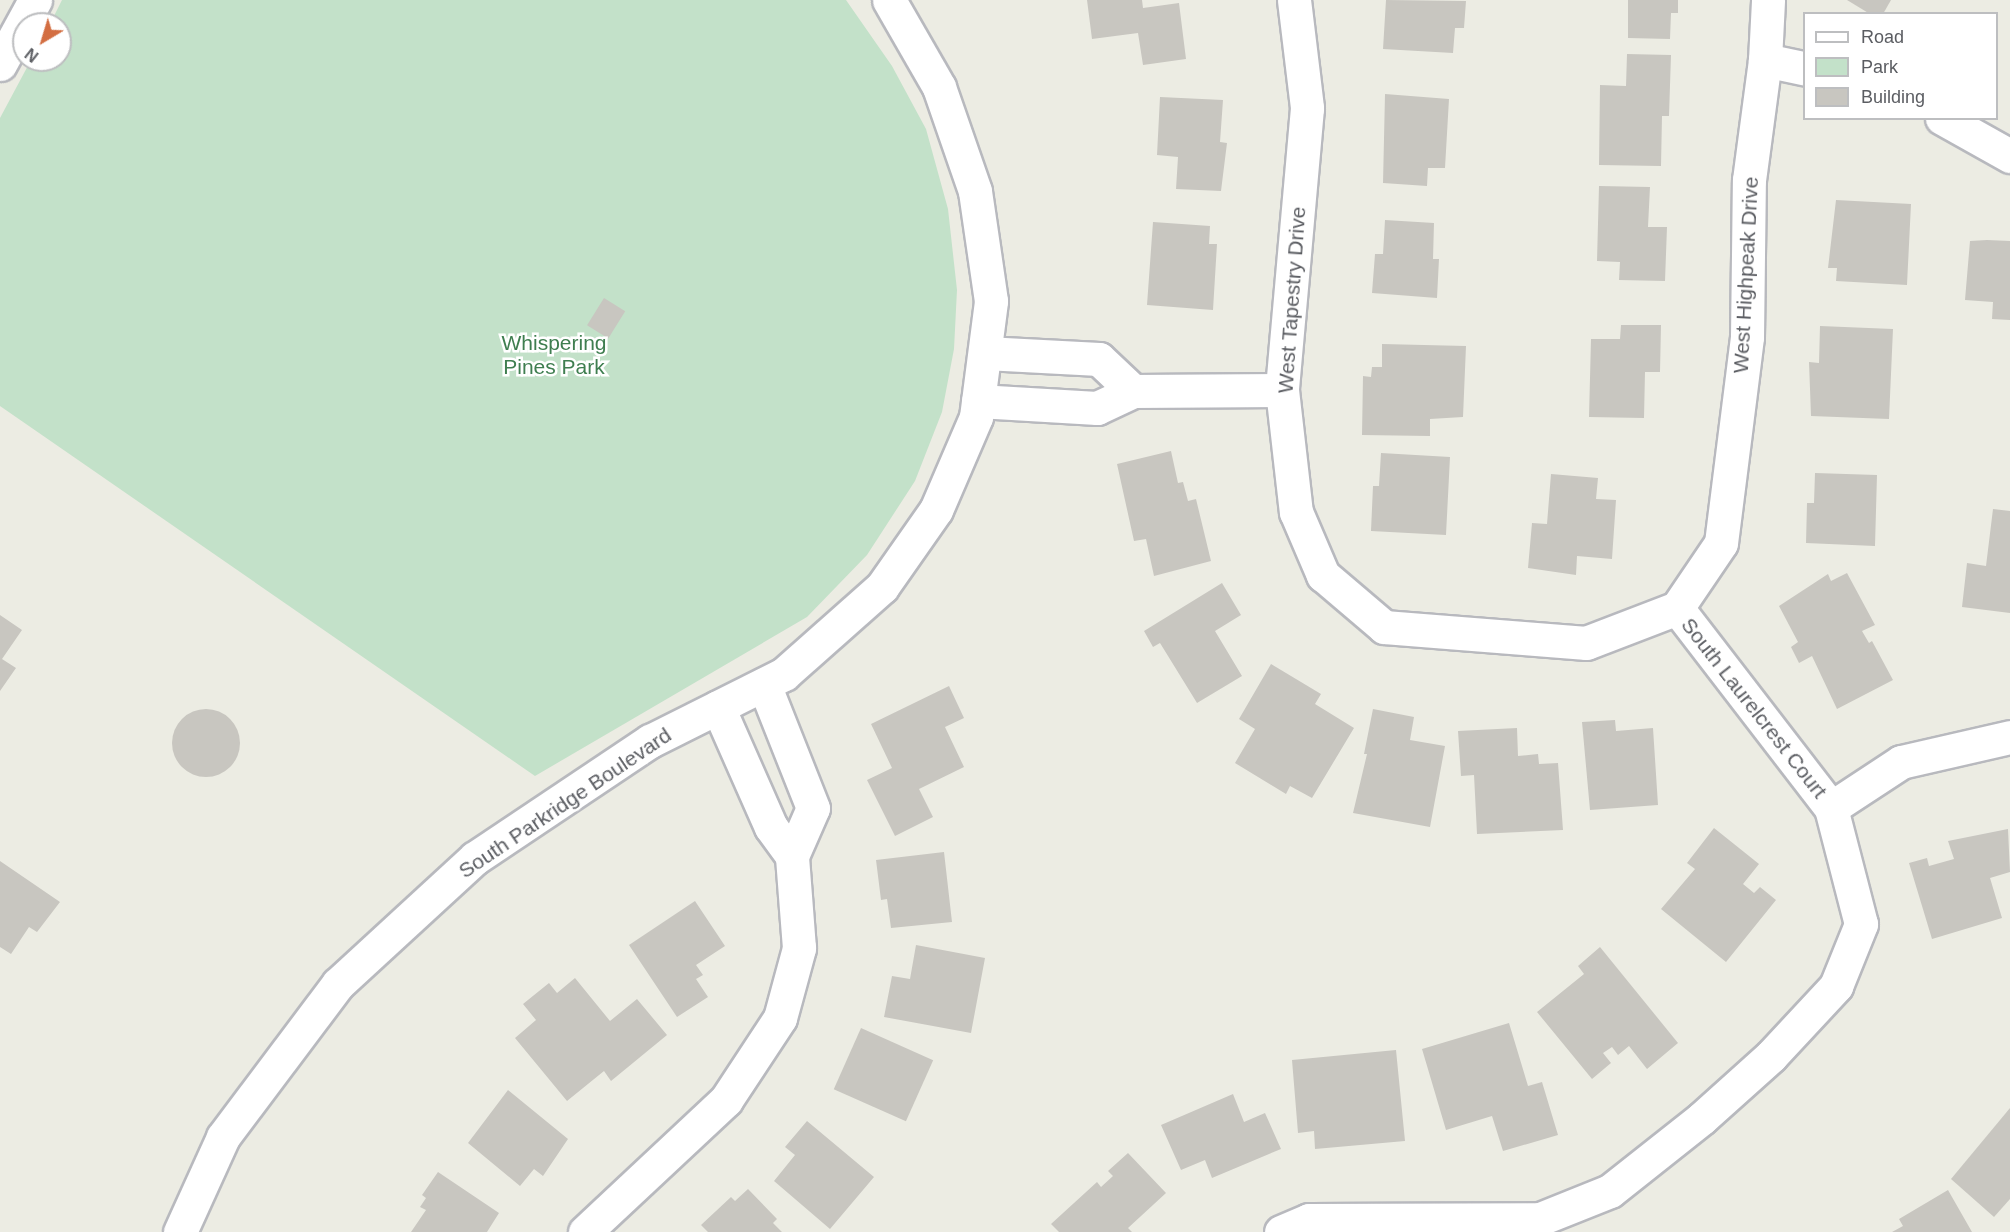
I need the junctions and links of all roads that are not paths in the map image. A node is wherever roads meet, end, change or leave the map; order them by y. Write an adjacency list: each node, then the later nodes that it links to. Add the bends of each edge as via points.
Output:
1 (35, 0): 6 (street)
2 (889, 0): 10 (street, South Parkridge Boulevard, via 939,87 975,191 992,302)
3 (1294, 0): 11 (street, West Tapestry Drive, via 1307,108)
4 (1768, 0): 5 (street, West Highpeak Drive)
5 (1765, 60): 7 (street); 14 (street, West Highpeak Drive, via 1749,180 1747,337 1721,543)
6 (0, 64)
7 (1803, 68)
8 (1946, 120): 9 (street)
9 (2010, 156)
10 (985, 353): 12 (street, via 1099,359); 13 (street, South Parkridge Boulevard)
11 (1282, 390): 12 (street); 14 (street, West Tapestry Drive, via 1296,512 1323,574 1384,627 1586,644)
12 (1134, 391): 13 (street, via 1097,408)
13 (978, 401): 15 (street, South Parkridge Boulevard, via 976,417 936,510 882,587 784,674)
14 (1677, 608): 18 (street, South Laurelcrest Court)
15 (764, 684): 16 (street, South Parkridge Boulevard); 19 (street, via 813,808)
16 (718, 707): 19 (street, via 771,827); 20 (street, South Parkridge Boulevard, via 650,741 475,858 338,984 223,1137)
17 (2010, 737): 18 (street, via 1901,762)
18 (1831, 808): 22 (street, South Laurelcrest Court, via 1861,924 1836,986 1771,1056 1702,1118 1610,1191 1540,1219 1309,1220)
19 (792, 856): 21 (street, via 799,948 780,1018 726,1100)
20 (180, 1232)
21 (585, 1232)
22 (1281, 1232)

